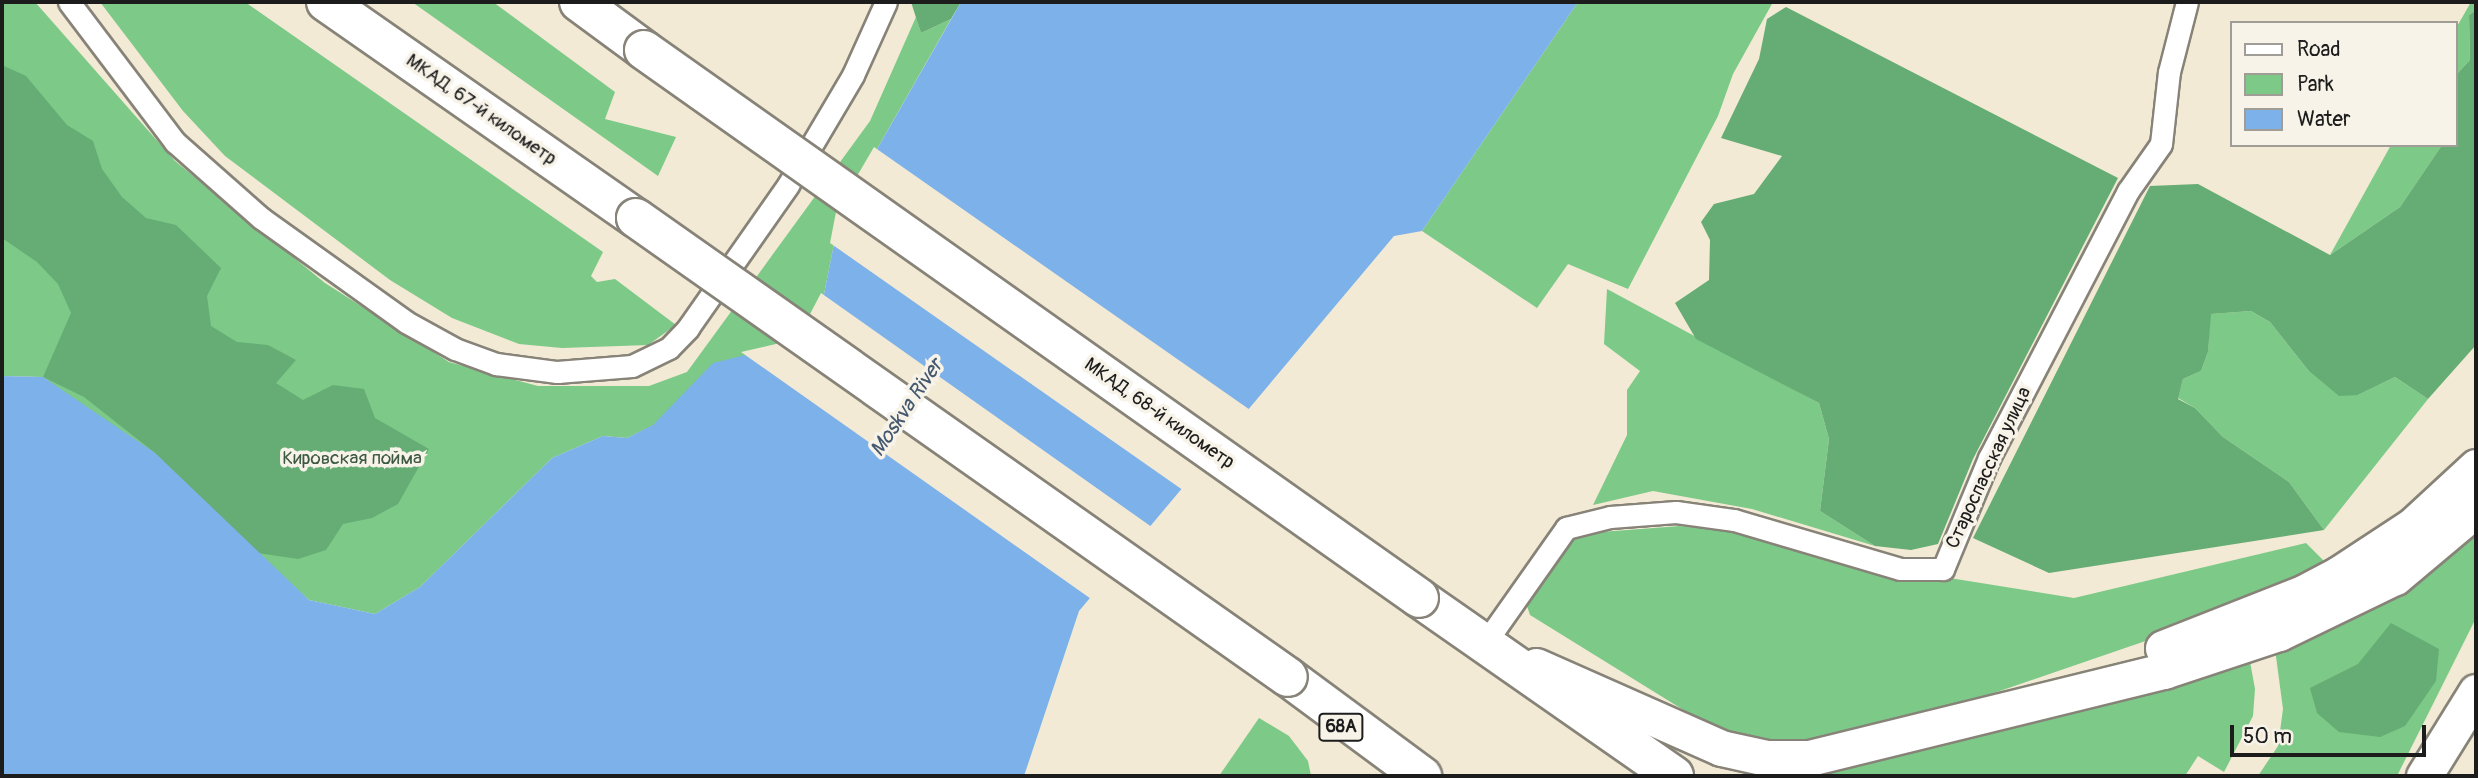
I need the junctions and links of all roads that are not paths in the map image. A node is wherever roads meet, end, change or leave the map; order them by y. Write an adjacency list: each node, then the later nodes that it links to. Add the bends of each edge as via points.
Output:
1 (69, 2): 4 (street, via 175,142 261,218 406,322 455,349 496,364 557,372 632,366 669,348 688,328 788,185 853,75)
2 (326, 2): 9 (highway, МКАД, 67-й километр, bridge)
3 (579, 2): 8 (highway, МКАД, 68-й километр, bridge)
4 (886, 2)
5 (2187, 2): 8 (street, Староспасская улица, via 2169,72 2161,144 2128,191 1989,458 1943,569 1900,569 1734,520 1676,512 1610,517 1566,528)
6 (2476, 467): 10 (main road, via 2412,526 2316,586)
7 (2476, 509): 10 (main road, via 2395,577 2311,620 2164,671)
8 (1485, 643): 10 (main road, via 1672,729 1721,748 1766,758 1809,758 1902,738); 13 (highway, МКАД, 68-й километр)
9 (1288, 677): 14 (main road, 68A); 15 (highway)
10 (2064, 692)
11 (2476, 692): 18 (main road)
12 (2476, 730): 19 (main road)
13 (1623, 740): 16 (highway, МКАД, 68-й километр); 17 (main road)
14 (1394, 776)
15 (1423, 776)
16 (1674, 776)
17 (1697, 776)
18 (2424, 776)
19 (2451, 776)

